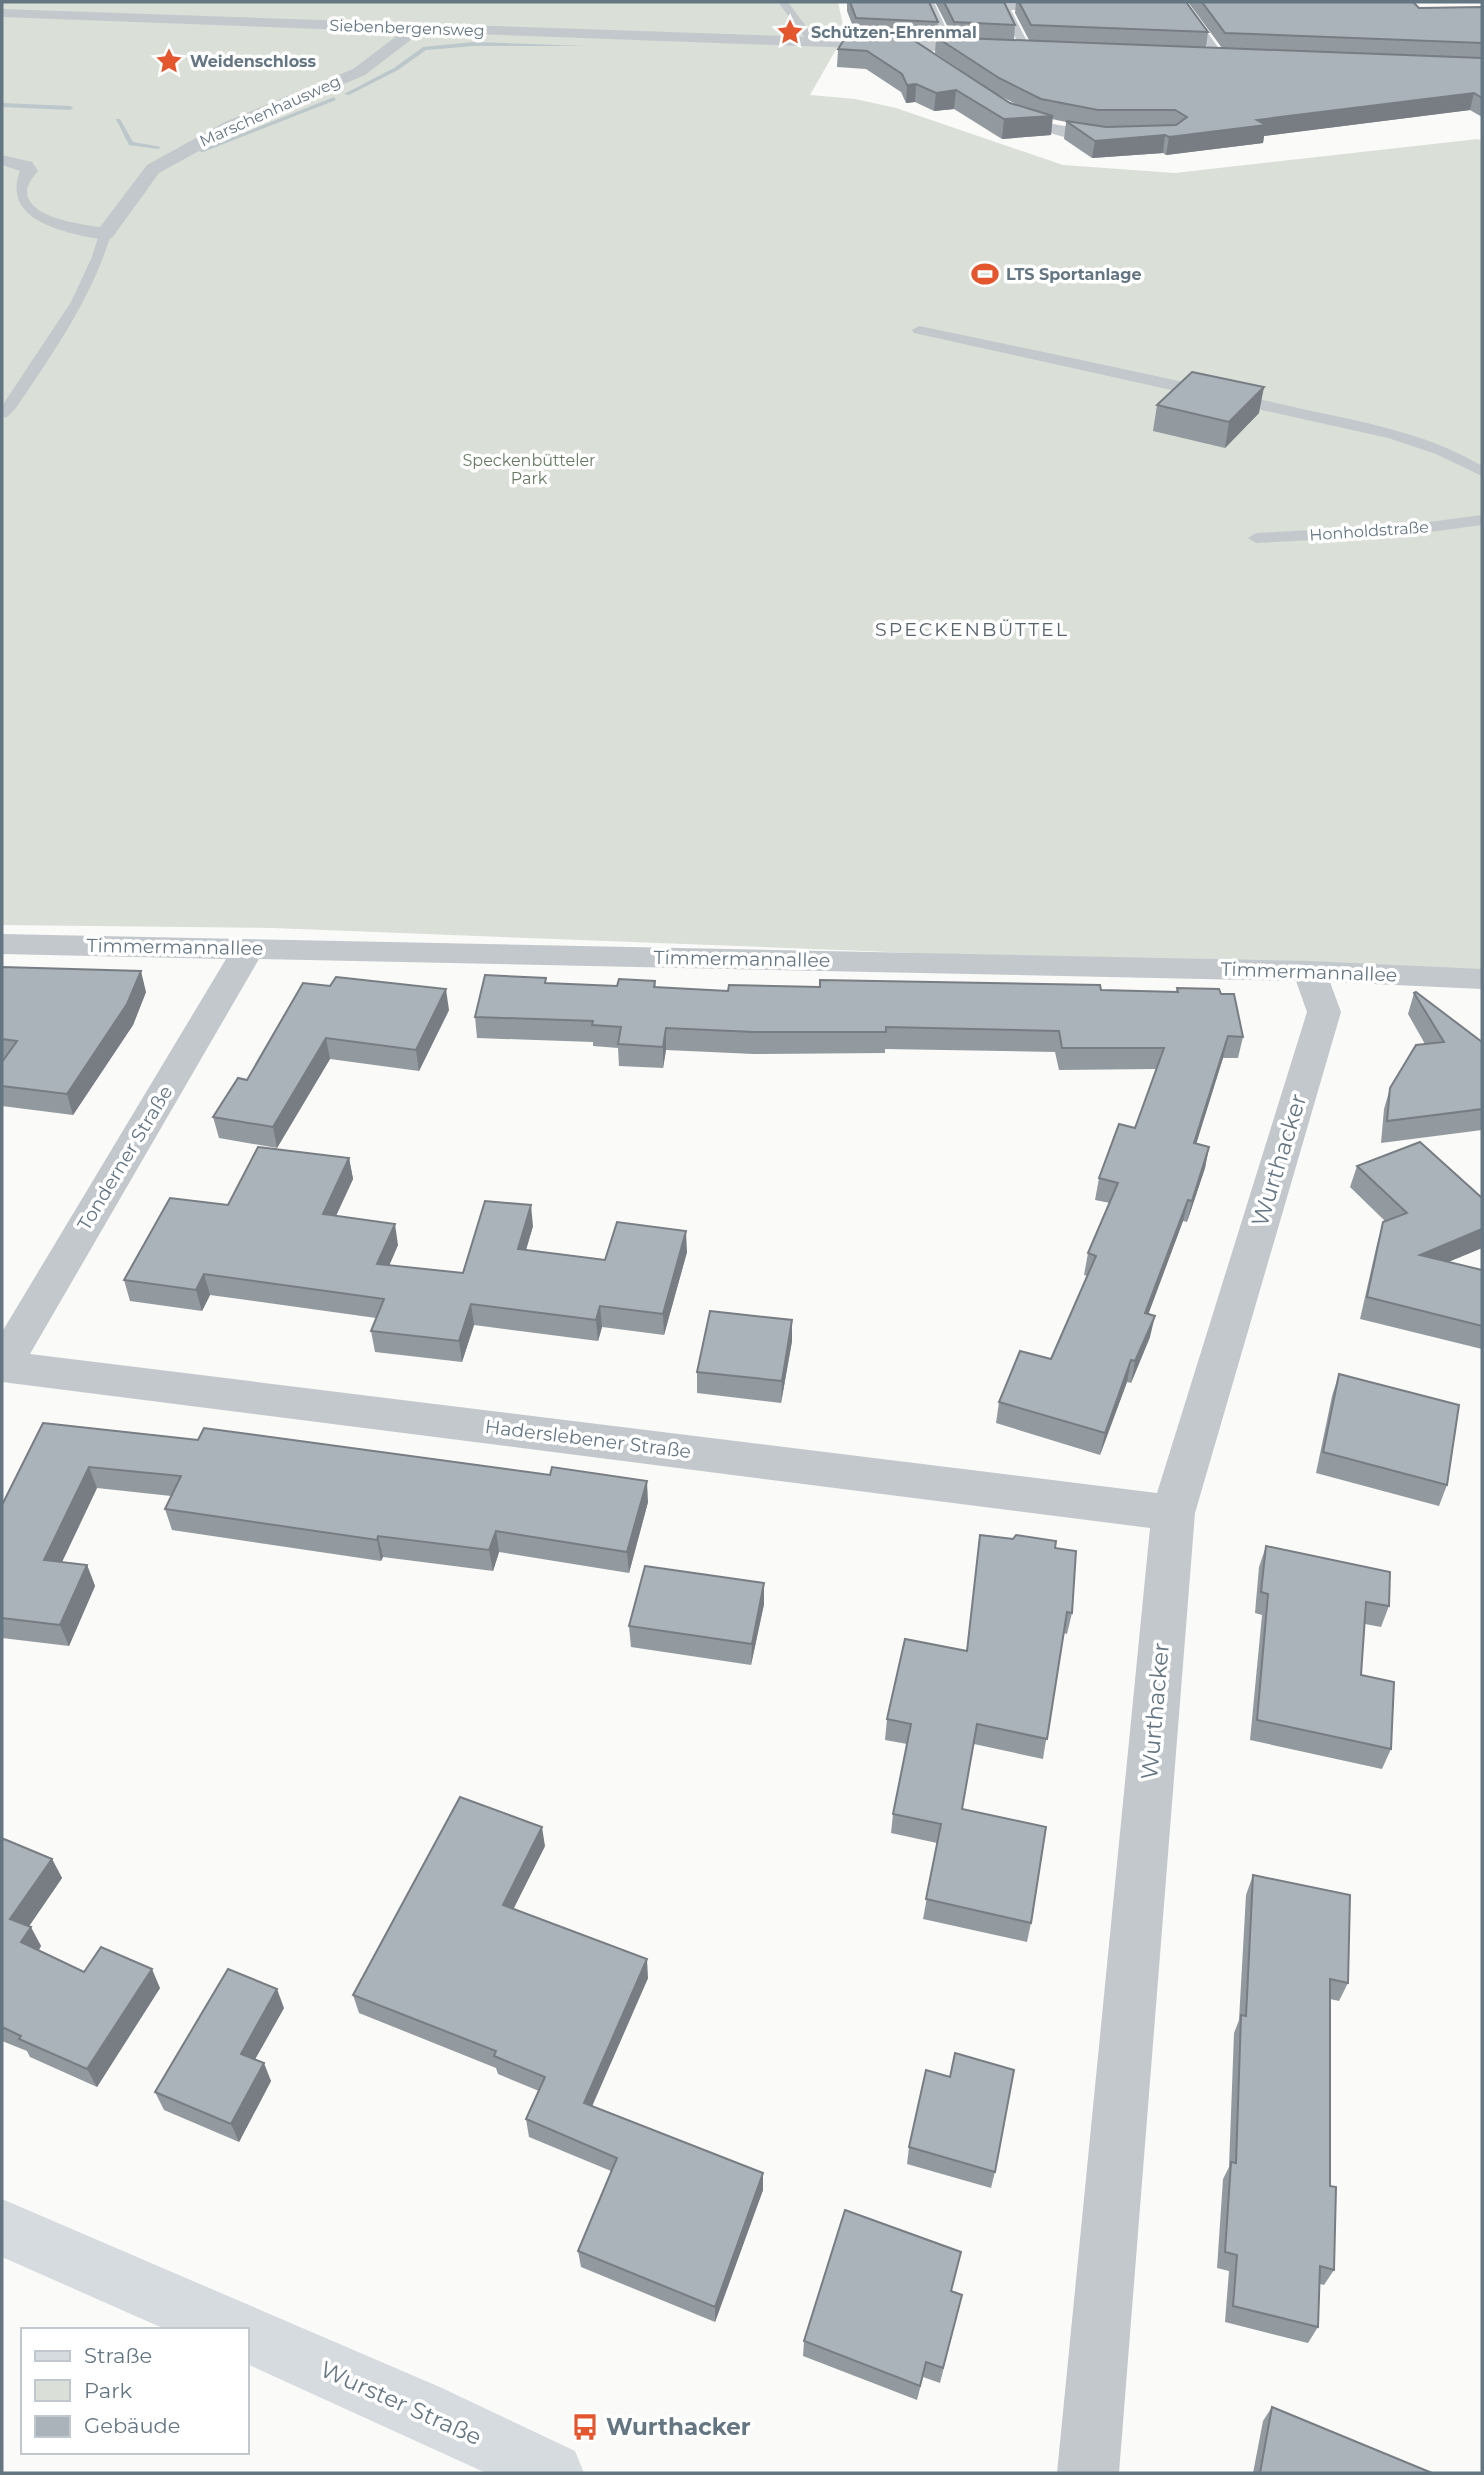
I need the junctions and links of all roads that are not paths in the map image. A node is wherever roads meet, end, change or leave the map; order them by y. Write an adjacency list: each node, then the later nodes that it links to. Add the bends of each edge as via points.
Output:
1 (783, 2): 7 (lane)
2 (929, 2): 9 (lane)
3 (1181, 2): 11 (lane)
4 (1048, 6): 10 (lane, via 1005,7)
5 (2, 13): 6 (street, Siebenbergensweg)
6 (417, 28): 7 (street, Siebenbergensweg); 17 (street, Marschenhausweg, via 359,72 231,126 153,169)
7 (811, 40): 8 (street, Siebenbergensweg)
8 (909, 45): 9 (street, Siebenbergensweg); 12 (street)
9 (949, 46): 10 (street, Siebenbergensweg)
10 (1020, 49)
11 (1219, 57)
12 (941, 66)
13 (984, 95): 14 (street, via 1016,116 1041,125)
14 (1128, 138)
15 (2, 160): 16 (street, via 29,171)
16 (10, 193): 17 (street, via 36,218)
17 (105, 234): 19 (lane, Marschenhausweg, via 72,312)
18 (919, 330): 20 (lane, via 1325,418 1440,449)
19 (2, 414)
20 (1482, 472)
21 (1482, 520): 22 (lane, Honholdstraße, via 1407,530)
22 (1256, 538)
23 (2, 944): 24 (street, Timmermannallee)
24 (248, 949): 25 (street, Timmermannallee); 27 (street, Tonderner Straße)
25 (1309, 971): 26 (street, Timmermannallee); 28 (street, Wurthacker, via 1324,1012)
26 (1482, 979)
27 (2, 1367): 28 (street, Haderslebener Straße)
28 (1173, 1513): 33 (street, Wurthacker)
29 (2, 2228): 30 (street)
30 (231, 2328)
31 (248, 2334): 32 (street, Wurster Straße)
32 (554, 2473)
33 (1088, 2473)

